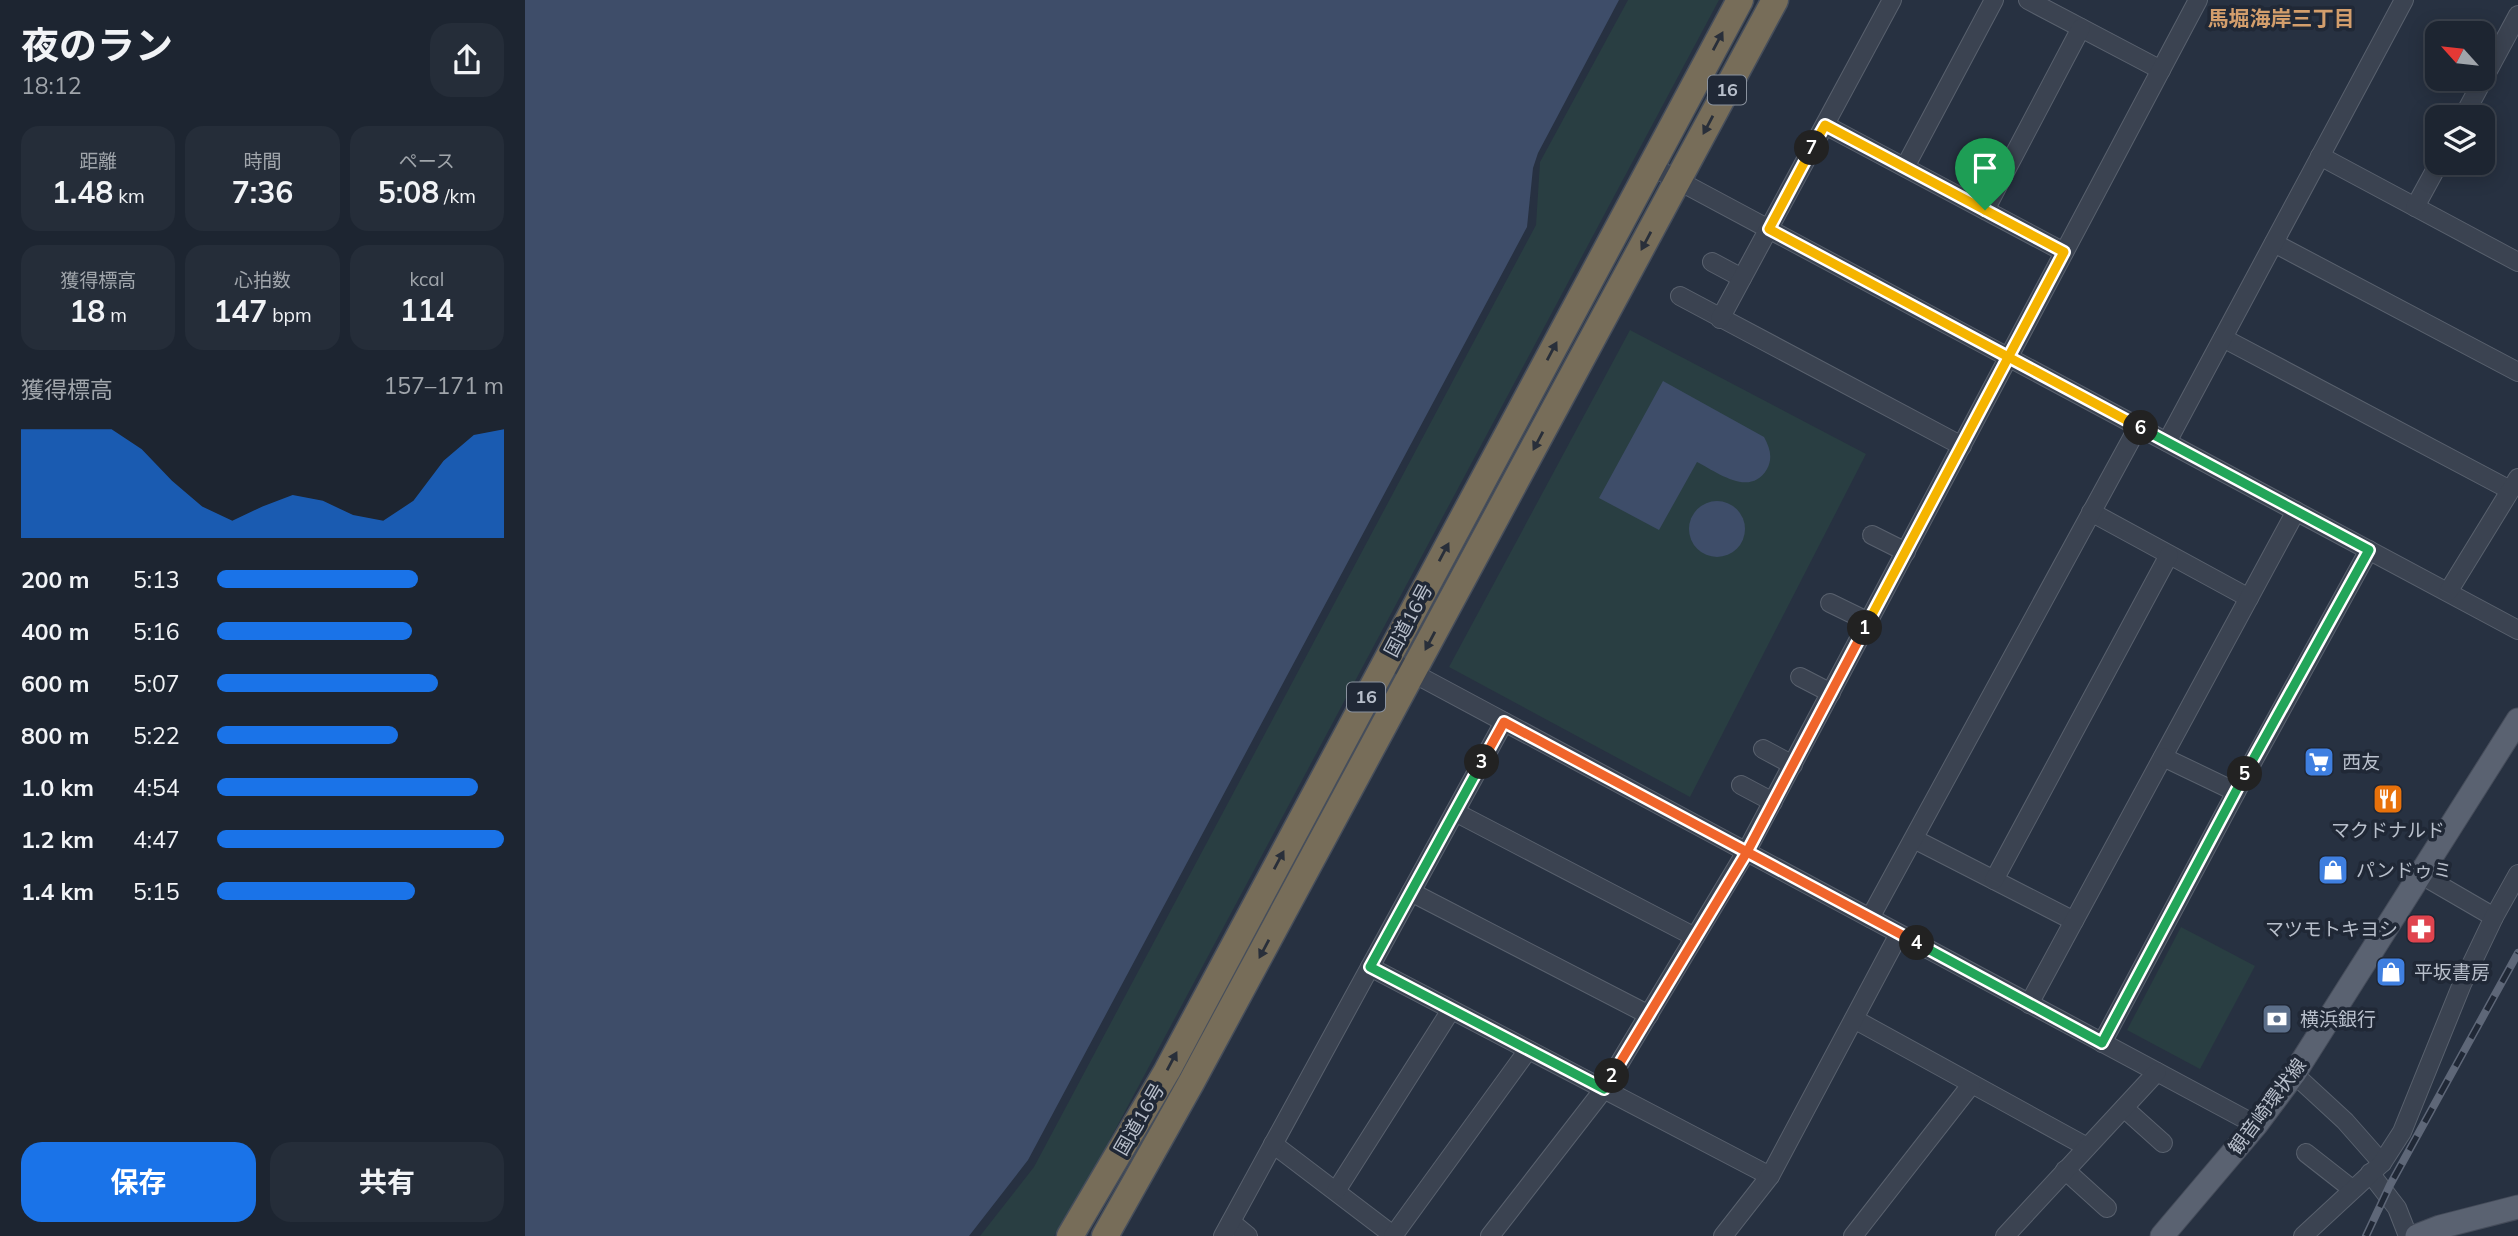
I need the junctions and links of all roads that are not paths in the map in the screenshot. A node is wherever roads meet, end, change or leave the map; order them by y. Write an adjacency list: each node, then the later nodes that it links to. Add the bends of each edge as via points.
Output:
1 (1740, 0): 14 (highway, 国道16号 / 16, one-way to 1)
2 (1775, 0): 17 (highway, 国道16号 / 16, one-way to 17)
3 (1892, 0): 12 (street)
4 (1994, 0): 15 (street)
5 (2028, 0): 9 (street)
6 (2198, 0): 10 (street)
7 (2404, 0): 13 (street)
8 (2518, 15): 11 (street)
9 (2081, 29): 10 (street); 19 (street)
10 (2161, 71): 22 (street)
11 (2469, 105)
12 (1825, 125): 15 (street); 20 (street)
13 (2321, 156): 18 (street); 21 (street)
14 (1651, 166): 17 (street); 46 (highway, 国道16号 / 16, one-way to 14)
15 (1905, 167): 19 (street)
16 (2433, 175): 18 (street)
17 (1679, 180): 20 (street); 47 (highway, 国道16号 / 16, one-way to 47)
18 (2416, 207): 23 (street)
19 (1985, 210): 22 (street)
20 (1769, 229): 25 (street); 29 (street)
21 (2274, 243): 28 (street); 30 (street)
22 (2064, 252): 29 (street)
23 (2517, 259)
24 (1712, 262): 25 (street)
25 (1742, 278): 27 (street)
26 (1680, 296): 27 (street)
27 (1720, 318): 33 (street)
28 (2223, 338): 32 (street); 34 (street)
29 (2010, 358): 31 (street); 33 (street)
30 (2518, 372)
31 (2138, 427): 32 (street); 36 (street)
32 (2167, 442): 35 (street)
33 (1962, 446): 39 (street)
34 (2514, 484): 41 (street)
35 (2296, 511): 38 (street); 42 (street)
36 (2091, 512): 40 (street); 59 (street)
37 (1872, 535): 39 (street)
38 (2369, 550): 41 (street); 56 (street)
39 (1906, 552): 44 (street)
40 (2169, 555): 42 (street); 63 (street)
41 (2448, 592): 45 (street)
42 (2249, 598): 53 (street)
43 (1830, 603): 44 (street)
44 (1869, 622): 49 (street)
45 (2518, 630)
46 (1387, 659): 47 (street); 96 (highway, 国道16号 / 16, one-way to 46)
47 (1413, 673): 51 (street); 98 (highway, 国道16号 / 16, one-way to 98)
48 (1800, 677): 49 (street)
49 (1831, 693): 54 (street)
50 (2518, 720): 61 (main road, 観音崎環状線)
51 (1504, 722): 58 (street); 60 (street)
52 (1763, 749): 54 (street)
53 (2163, 757): 56 (street); 67 (street)
54 (1793, 765): 57 (street)
55 (1741, 785): 57 (street)
56 (2236, 792): 75 (street)
57 (1773, 802): 60 (street)
58 (1454, 812): 64 (street); 69 (street)
59 (1914, 839): 63 (street); 65 (street)
60 (1747, 852): 65 (street); 69 (street)
61 (2420, 874): 66 (street); 78 (main road, 観音崎環状線)
62 (2518, 874): 66 (street)
63 (1994, 880): 67 (street)
64 (1411, 892): 70 (street); 73 (street)
65 (1870, 918): 68 (street)
66 (2494, 918): 87 (street, via 2402,1132)
67 (2074, 921): 71 (street)
68 (1899, 934): 71 (street); 74 (street)
69 (1695, 937): 73 (street)
70 (1370, 967): 72 (street); 84 (street)
71 (2029, 1004): 75 (street)
72 (1451, 1010): 76 (street); 91 (street)
73 (1649, 1015): 80 (street)
74 (1854, 1019): 79 (street); 89 (street)
75 (2102, 1043): 77 (street)
76 (1528, 1050): 80 (street); 100 (street)
77 (2157, 1072): 81 (street); 82 (street)
78 (2294, 1074): 82 (main road, 観音崎環状線); 87 (street, via 2345,1121)
79 (1971, 1085): 85 (street); 103 (street)
80 (1604, 1089): 89 (street); 101 (street)
81 (2124, 1108): 83 (street); 85 (street)
82 (2256, 1125): 104 (main road, 観音崎環状線)
83 (2164, 1143)
84 (1273, 1144): 91 (street); 94 (street)
85 (2087, 1147): 88 (street)
86 (2305, 1153): 90 (street)
87 (2376, 1168): 90 (street); 106 (street)
88 (2065, 1170): 93 (street); 97 (street)
89 (1770, 1176): 102 (street)
90 (2351, 1189): 105 (street)
91 (1335, 1191): 100 (street)
92 (2518, 1207): 95 (main road)
93 (2106, 1208)
94 (1227, 1229): 99 (street)
95 (2443, 1231): 107 (main road)
96 (1079, 1233)
97 (2007, 1235)
98 (1105, 1236)
99 (1248, 1236)
100 (1393, 1236)
101 (1490, 1236)
102 (1723, 1236)
103 (1853, 1236)
104 (2162, 1236)
105 (2303, 1236)
106 (2408, 1236)
107 (2417, 1236)

